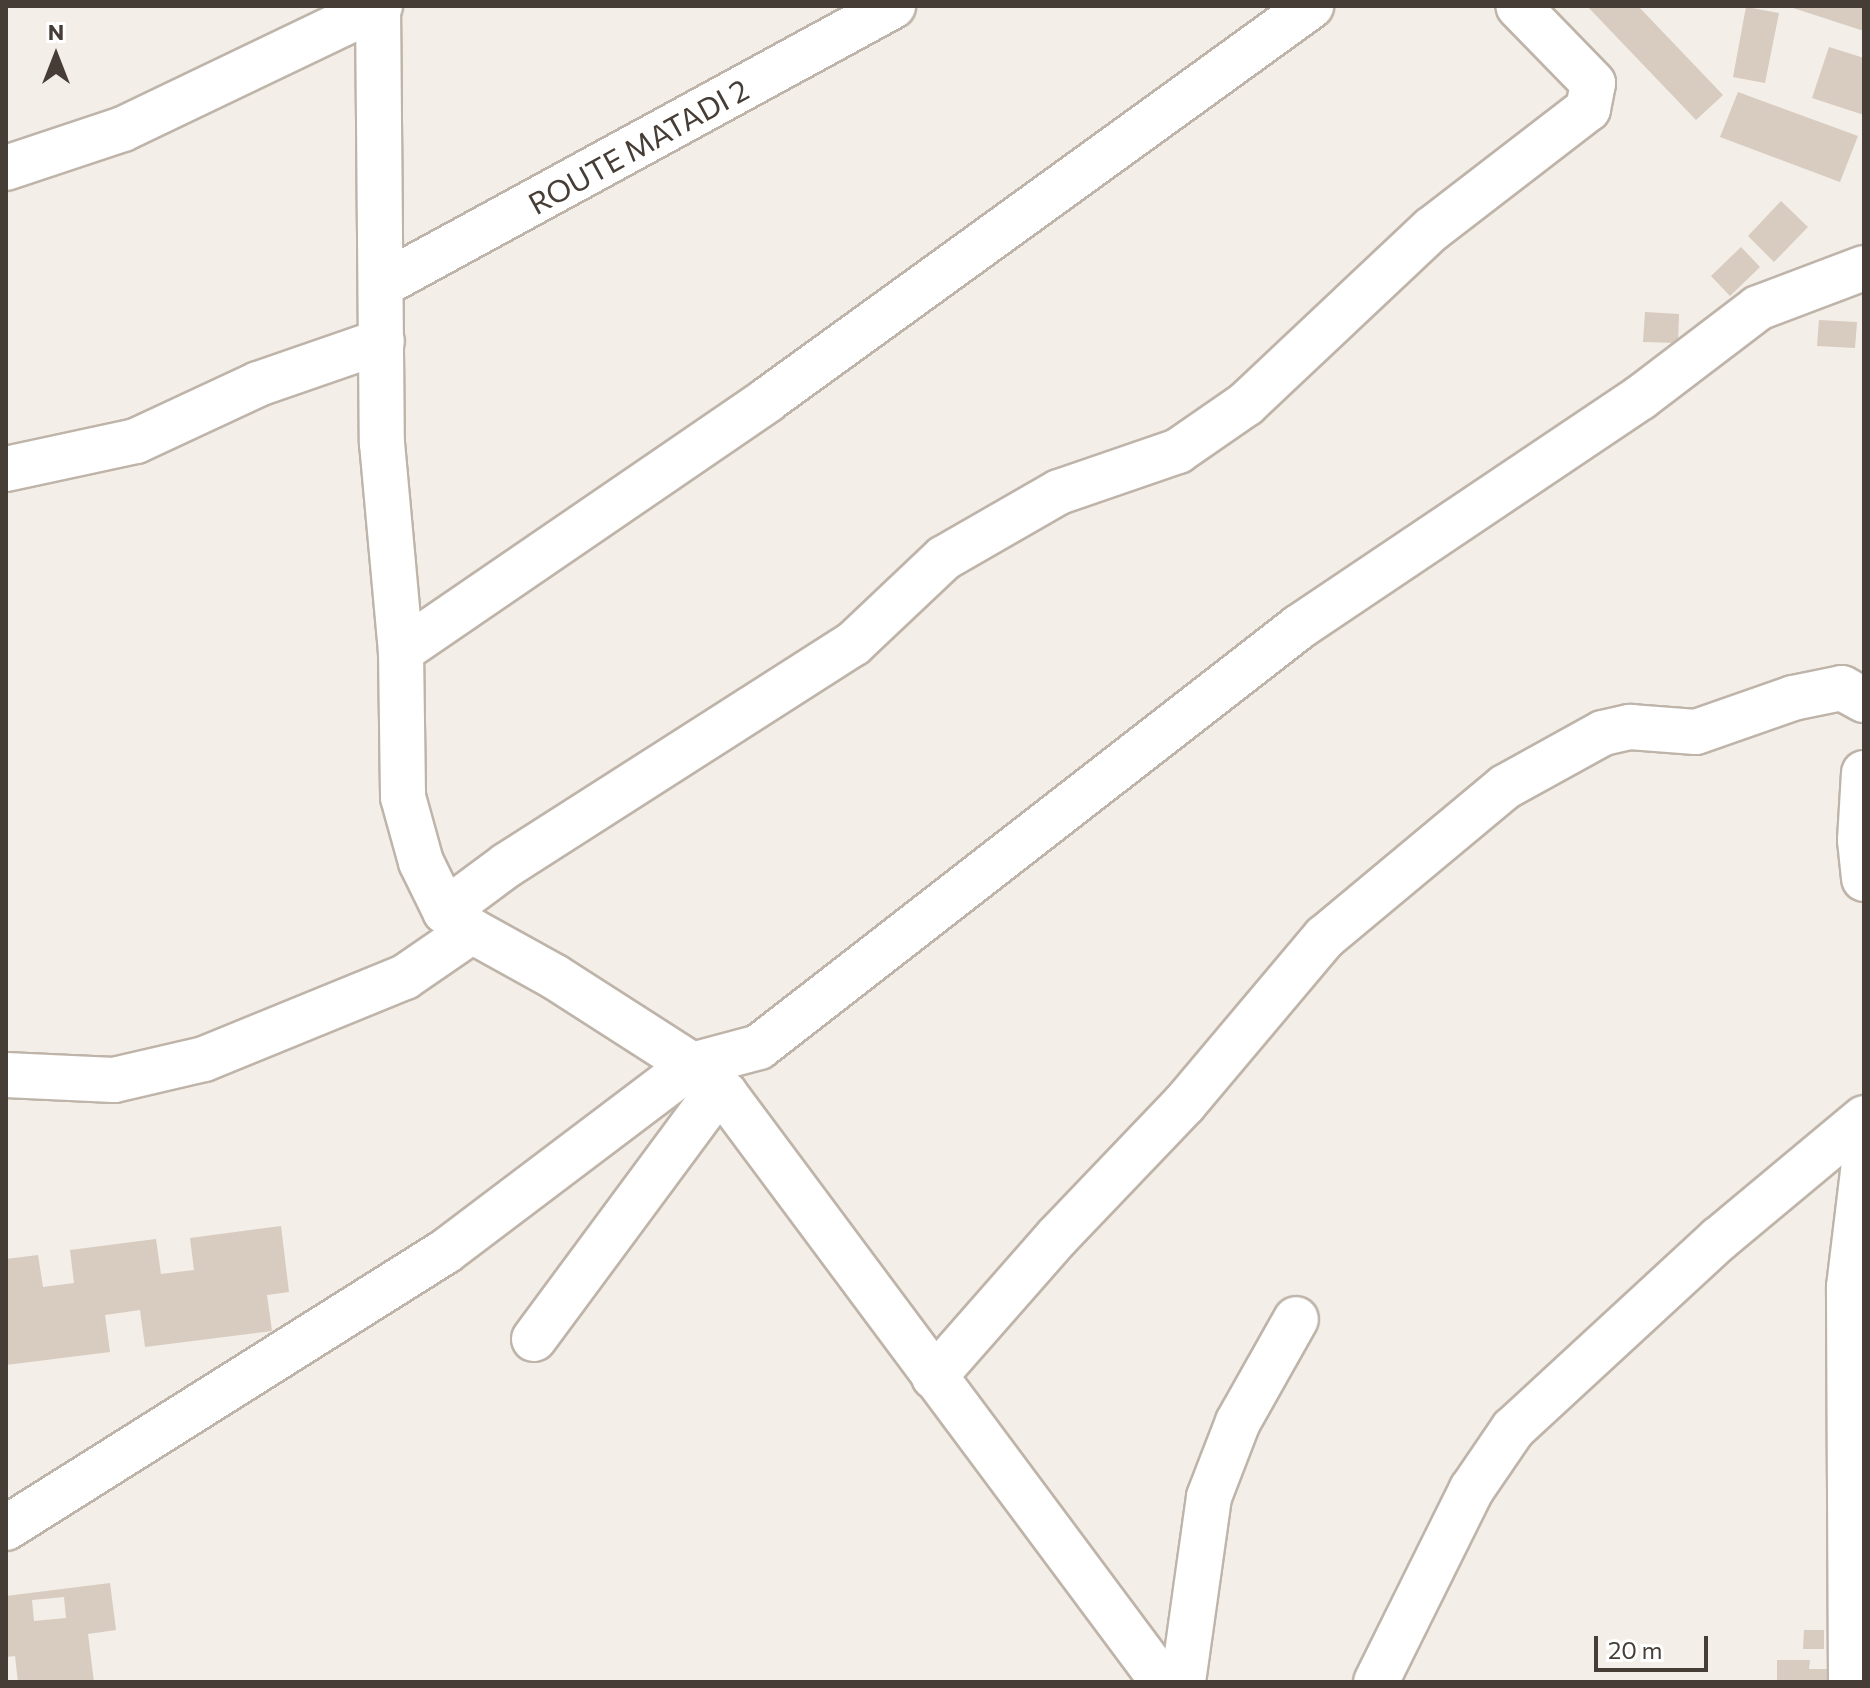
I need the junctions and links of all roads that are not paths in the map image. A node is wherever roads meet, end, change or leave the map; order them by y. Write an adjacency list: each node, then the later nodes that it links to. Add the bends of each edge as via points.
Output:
1 (379, 6): 5 (street, via 123,129); 7 (street)
2 (893, 6): 7 (street, ROUTE MATADI 2)
3 (1311, 6): 10 (street, via 767,400)
4 (1518, 6): 14 (street, via 1593,83 1588,109 1432,229 1246,404 1178,451 1059,492 944,558 853,644 507,865)
5 (6, 168)
6 (1864, 268): 15 (street, via 1758,308 1640,398 1299,627 759,1047)
7 (383, 284): 8 (street)
8 (382, 341): 9 (street, via 258,384 136,441); 10 (street, via 382,443)
9 (6, 469)
10 (401, 651): 14 (street, via 403,797 421,862)
11 (1864, 700): 22 (street, via 1842,688 1793,698 1696,732 1630,727 1603,733 1505,787 1325,937 1185,1103)
12 (1864, 773): 13 (street)
13 (1864, 879)
14 (458, 921): 15 (street); 16 (street, via 405,977 204,1059 114,1080)
15 (692, 1065): 17 (street); 23 (street, via 446,1251)
16 (6, 1075)
17 (725, 1094): 21 (street, via 708,1104); 22 (street)
18 (1864, 1118): 26 (street, via 1719,1239 1513,1429 1472,1489)
19 (1864, 1163): 27 (street, via 1849,1287)
20 (1296, 1319): 25 (street, via 1238,1422 1209,1497)
21 (534, 1339)
22 (934, 1377): 24 (street)
23 (6, 1528)
24 (1163, 1682)
25 (1183, 1682)
26 (1376, 1682)
27 (1851, 1682)

